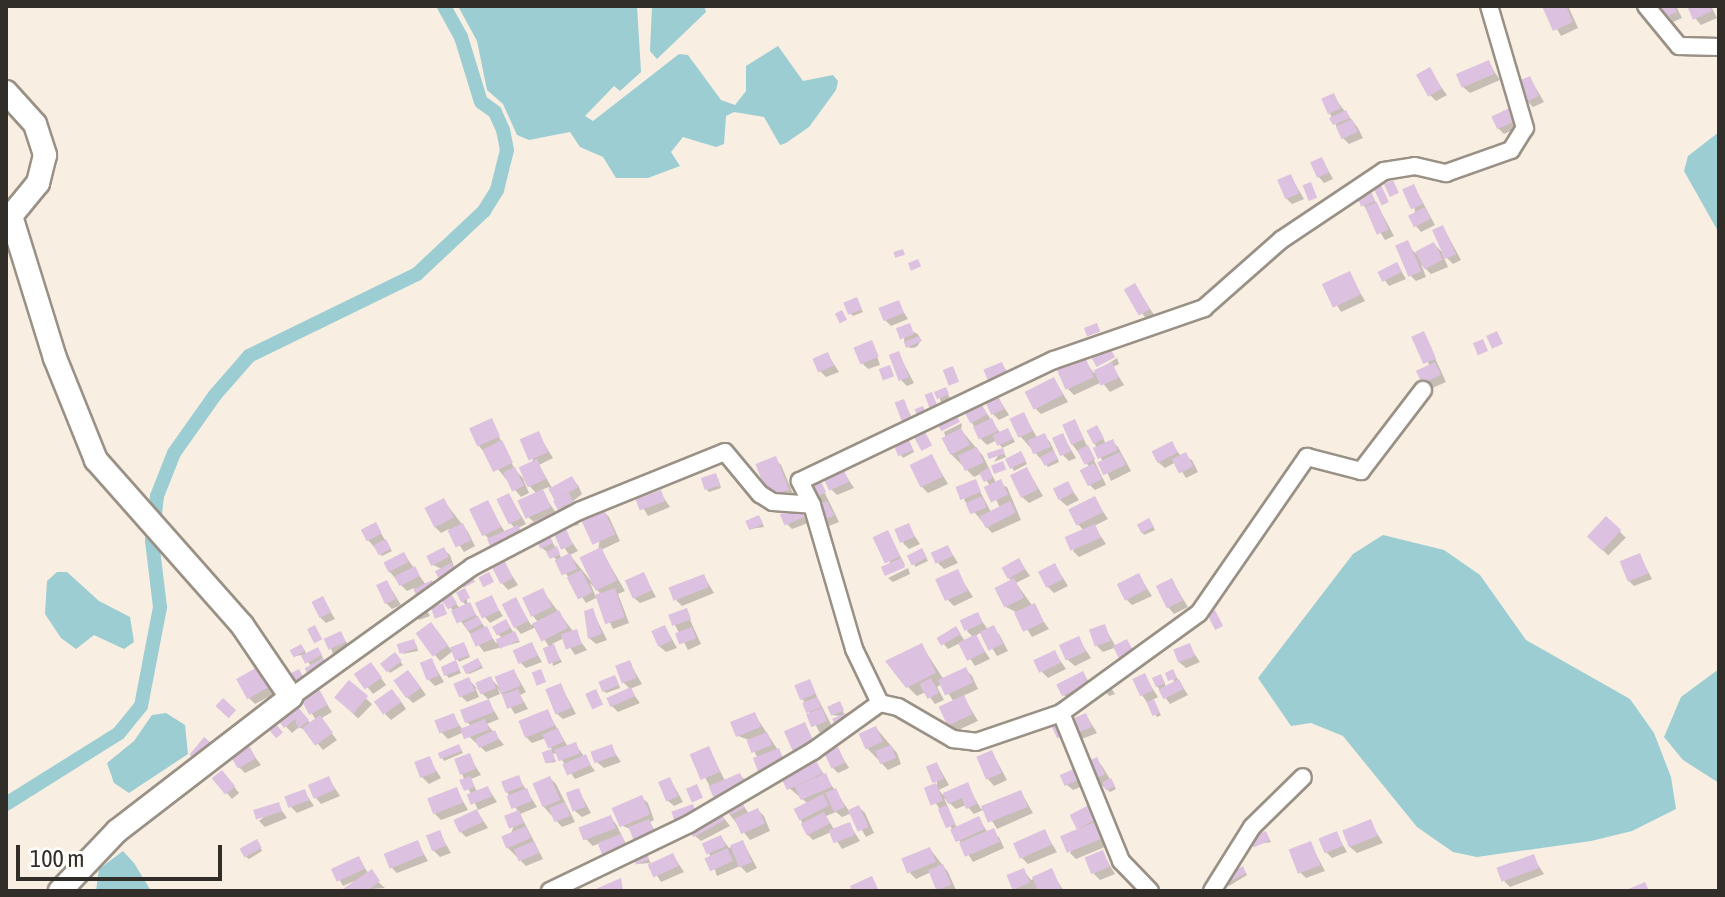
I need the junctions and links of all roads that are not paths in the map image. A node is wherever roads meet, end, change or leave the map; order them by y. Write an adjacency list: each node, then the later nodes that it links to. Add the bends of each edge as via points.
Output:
1 (1489, 6): 6 (street, via 1525,128 1511,150 1446,173 1415,166 1384,171 1281,240 1204,308 1054,360 800,481)
2 (1646, 6): 3 (street, via 1679,46)
3 (1719, 47)
4 (6, 92): 7 (street, via 35,124 45,155 38,183 11,216 55,358 96,460 242,625)
5 (1423, 390): 9 (street, via 1361,471 1307,457 1199,613)
6 (812, 505): 7 (street, via 773,502 725,452 672,471 579,511 472,567); 8 (street, via 854,649)
7 (291, 697): 11 (street, via 117,831)
8 (880, 703): 9 (street, via 898,707 953,739 976,742); 12 (street, via 813,751 689,824)
9 (1061, 713): 13 (street, via 1121,861)
10 (1303, 777): 14 (street, via 1252,827)
11 (60, 891)
12 (550, 891)
13 (1150, 891)
14 (1212, 891)

